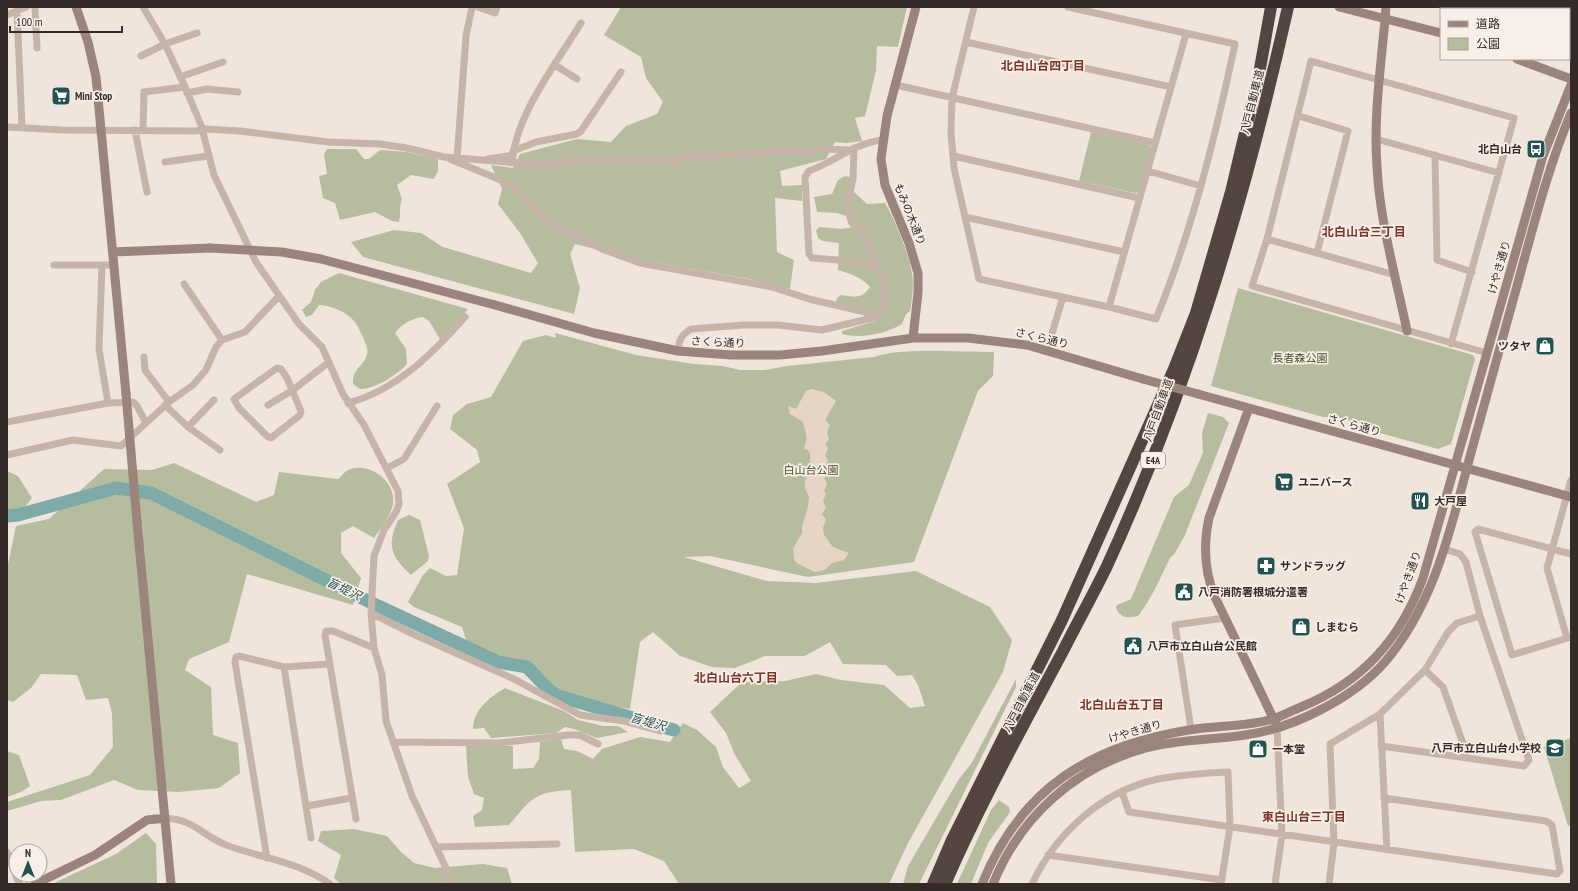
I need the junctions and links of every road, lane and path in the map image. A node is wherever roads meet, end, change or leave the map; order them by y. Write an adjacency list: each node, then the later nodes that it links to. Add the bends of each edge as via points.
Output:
1 (26, 7): 16 (street)
2 (35, 7): 25 (street)
3 (76, 7): 45 (street, via 96,77)
4 (143, 7): 24 (street)
5 (472, 7): 57 (street, via 466,36)
6 (478, 7): 7 (street, via 495,13)
7 (497, 7)
8 (916, 7): 35 (street, もみの木通り)
9 (974, 7): 23 (street)
10 (1068, 7): 15 (street)
11 (1271, 7): 152 (highway, 八戸自動車道 / E4A, via 1259,74 1231,192 1196,313 1174,370 1062,620 951,842)
12 (1288, 7): 153 (highway, 八戸自動車道 / E4A, via 1236,216 1206,316 1157,451 1105,570 999,772)
13 (1339, 7): 18 (street)
14 (1386, 7): 18 (street)
15 (1087, 9): 22 (street)
16 (17, 11): 17 (street); 44 (street)
17 (7, 15)
18 (1385, 17): 21 (street); 33 (street)
19 (581, 22): 29 (street)
20 (197, 33): 24 (street)
21 (1440, 33)
22 (1186, 34): 37 (street); 63 (street, via 1234,44 1222,107)
23 (966, 42): 37 (street); 40 (street)
24 (164, 44): 26 (street); 31 (street)
25 (37, 48)
26 (141, 56)
27 (1520, 60): 34 (street)
28 (223, 62): 31 (street)
29 (555, 65): 32 (street); 52 (street, via 532,103)
30 (621, 72): 52 (street, via 581,131 536,142)
31 (180, 77): 38 (street)
32 (577, 79)
33 (1380, 79): 42 (street, via 1311,61); 48 (street); 62 (street, via 1514,118)
34 (1571, 79)
35 (896, 85): 40 (street); 49 (street, もみの木通り)
36 (1571, 85): 89 (street, けやき通り, via 1543,156)
37 (1171, 87): 50 (street)
38 (186, 90): 39 (street, via 207,88); 46 (street, via 144,92); 47 (street)
39 (238, 92)
40 (952, 98): 50 (street); 55 (street)
41 (1571, 113): 107 (street, けやき通り, via 1543,192)
42 (1299, 116): 67 (street); 70 (street, via 1348,131)
43 (7, 126): 44 (street)
44 (22, 127): 45 (street)
45 (101, 130): 46 (street); 68 (street)
46 (139, 130): 47 (street); 64 (street)
47 (202, 130): 54 (street); 56 (street, via 380,144)
48 (1376, 139): 53 (street); 76 (street, via 1379,200)
49 (882, 140): 51 (street, via 870,141); 84 (street, もみの木通り, via 881,159 885,185 909,242 918,273)
50 (1155, 143): 61 (street)
51 (852, 149): 60 (street, via 689,156 666,161 580,160 556,165); 71 (street, via 853,179 848,212 852,223 865,237); 71 (street, via 808,171 805,177 809,254 812,258)
52 (513, 153): 58 (street); 60 (street)
53 (1435, 155): 62 (street); 75 (street, via 1437,260)
54 (208, 156): 59 (street); 78 (street, via 214,175 256,262)
55 (953, 156): 65 (street); 66 (street)
56 (444, 157): 57 (street); 82 (street, via 503,181 525,197 544,219 602,250 640,263 772,287)
57 (457, 158): 58 (street)
58 (487, 159): 60 (street)
59 (165, 162)
60 (512, 163)
61 (1148, 171): 63 (street); 65 (street)
62 (1499, 172): 75 (street)
63 (1201, 186): 80 (street, via 1176,272 1156,319)
64 (147, 192)
65 (1139, 198): 69 (street)
66 (965, 217): 69 (street); 79 (street, via 978,278)
67 (1267, 239): 70 (street); 83 (street, via 1252,286)
68 (113, 252): 72 (street); 88 (street, さくら通り, bridge, via 210,248 275,252 321,259 594,333)
69 (1124, 252): 80 (street)
70 (1317, 253): 76 (street)
71 (877, 263): 82 (street, via 885,294 883,309)
72 (114, 265): 74 (street); 134 (street, bridge)
73 (54, 266): 74 (street)
74 (102, 266): 94 (street, via 99,349)
75 (1472, 272): 86 (street)
76 (1395, 274): 83 (street)
77 (184, 284): 85 (street)
78 (279, 296): 85 (street, via 245,332); 91 (street, via 299,324 322,347)
79 (1063, 297): 80 (street); 87 (street)
80 (1109, 307)
81 (465, 317): 95 (street, via 439,346 406,374 362,399)
82 (876, 317): 88 (street, via 822,330 777,325 691,329 680,338)
83 (1407, 331): 86 (street)
84 (913, 338): 87 (street, さくら通り, via 968,338); 88 (street, さくら通り, via 822,352 780,355)
85 (222, 340): 96 (street, via 206,370 193,385)
86 (1451, 344): 89 (street)
87 (1048, 350): 99 (street, さくら通り, bridge)
88 (678, 351)
89 (1487, 354): 105 (street, けやき通り)
90 (144, 357): 96 (street, via 145,370)
91 (329, 362): 92 (street); 95 (street)
92 (292, 390): 92 (street, via 301,411 300,415 271,438 239,408 234,399 277,368 281,369); 97 (street)
93 (214, 400): 102 (street)
94 (108, 403): 100 (street); 101 (street, via 133,402)
95 (348, 403): 106 (street, via 364,425)
96 (167, 404): 101 (street); 102 (street)
97 (268, 405)
98 (437, 406): 106 (street, via 404,459)
99 (1249, 408): 105 (street, さくら通り); 115 (street, via 1209,518 1206,534 1205,563 1208,582)
100 (7, 422)
101 (146, 424): 104 (street, via 121,446 73,440)
102 (188, 427): 103 (street)
103 (220, 450)
104 (7, 455)
105 (1454, 464): 107 (street, さくら通り); 122 (street, けやき通り, via 1423,578 1416,597 1394,636 1367,667 1349,682 1311,703)
106 (387, 468): 113 (street, via 398,491 399,504 384,530 374,556)
107 (1467, 468): 109 (street, さくら通り); 111 (street, けやき通り)
108 (1571, 480): 109 (street)
109 (1569, 496): 110 (street)
110 (1551, 548): 112 (street); 116 (street, via 1547,568); 116 (street, via 1478,529 1475,532 1512,654)
111 (1444, 549): 114 (street, via 1460,554 1466,562); 123 (street, けやき通り, via 1419,612 1399,644 1381,666 1353,691 1331,704)
112 (1571, 554)
113 (371, 613): 117 (street); 125 (street, via 514,679 580,715 624,721)
114 (1480, 616): 120 (street, via 1457,623 1448,632); 129 (street, via 1529,760 1524,766)
115 (1224, 618): 122 (street); 124 (street, via 1175,626)
116 (1569, 638)
117 (374, 648): 118 (street, via 332,631 326,631); 126 (street, via 382,675 386,721)
118 (329, 664): 119 (street); 131 (street)
119 (284, 667): 133 (street); 145 (street, via 238,656 235,662)
120 (1425, 670): 121 (street); 129 (street, via 1443,687 1466,752)
121 (1380, 714): 128 (street); 139 (street, via 1330,744)
122 (1274, 719): 123 (street); 124 (street, けやき通り)
123 (1277, 728): 137 (street); 155 (street, けやき通り, via 1249,735 1178,741 1146,748 1087,772 1047,803 1027,824 1010,848)
124 (1191, 730): 154 (street, けやき通り, via 1120,746 1089,760 1061,778 1023,814 994,858)
125 (661, 731)
126 (394, 742): 127 (street, via 499,743 580,735); 141 (street, via 419,814)
127 (598, 744)
128 (1381, 746): 129 (street); 132 (street)
129 (1465, 758)
130 (1122, 792): 136 (street, via 1129,812); 136 (street, via 1158,779 1228,772); 144 (street, via 1076,822)
131 (352, 798): 133 (street); 135 (street)
132 (1384, 798): 142 (street); 142 (street, via 1546,821 1552,825 1560,871 1557,874)
133 (307, 806): 138 (street)
134 (165, 818): 145 (street, via 183,820 218,842); 148 (street, via 147,820 95,855); 149 (street)
135 (356, 819)
136 (1230, 827): 137 (street); 146 (street)
137 (1282, 835): 139 (street); 157 (street)
138 (311, 838)
139 (1334, 842): 142 (street); 158 (street)
140 (557, 844): 141 (street)
141 (437, 847): 151 (street, via 446,868)
142 (1387, 850)
143 (7, 852): 147 (street)
144 (1048, 855): 146 (street); 156 (street)
145 (267, 858): 150 (street, via 292,865)
146 (1222, 882)
147 (19, 884)
148 (35, 884)
149 (171, 884)
150 (330, 884)
151 (449, 884)
152 (933, 884)
153 (945, 884)
154 (982, 884)
155 (993, 884)
156 (1032, 884)
157 (1275, 884)
158 (1329, 884)

